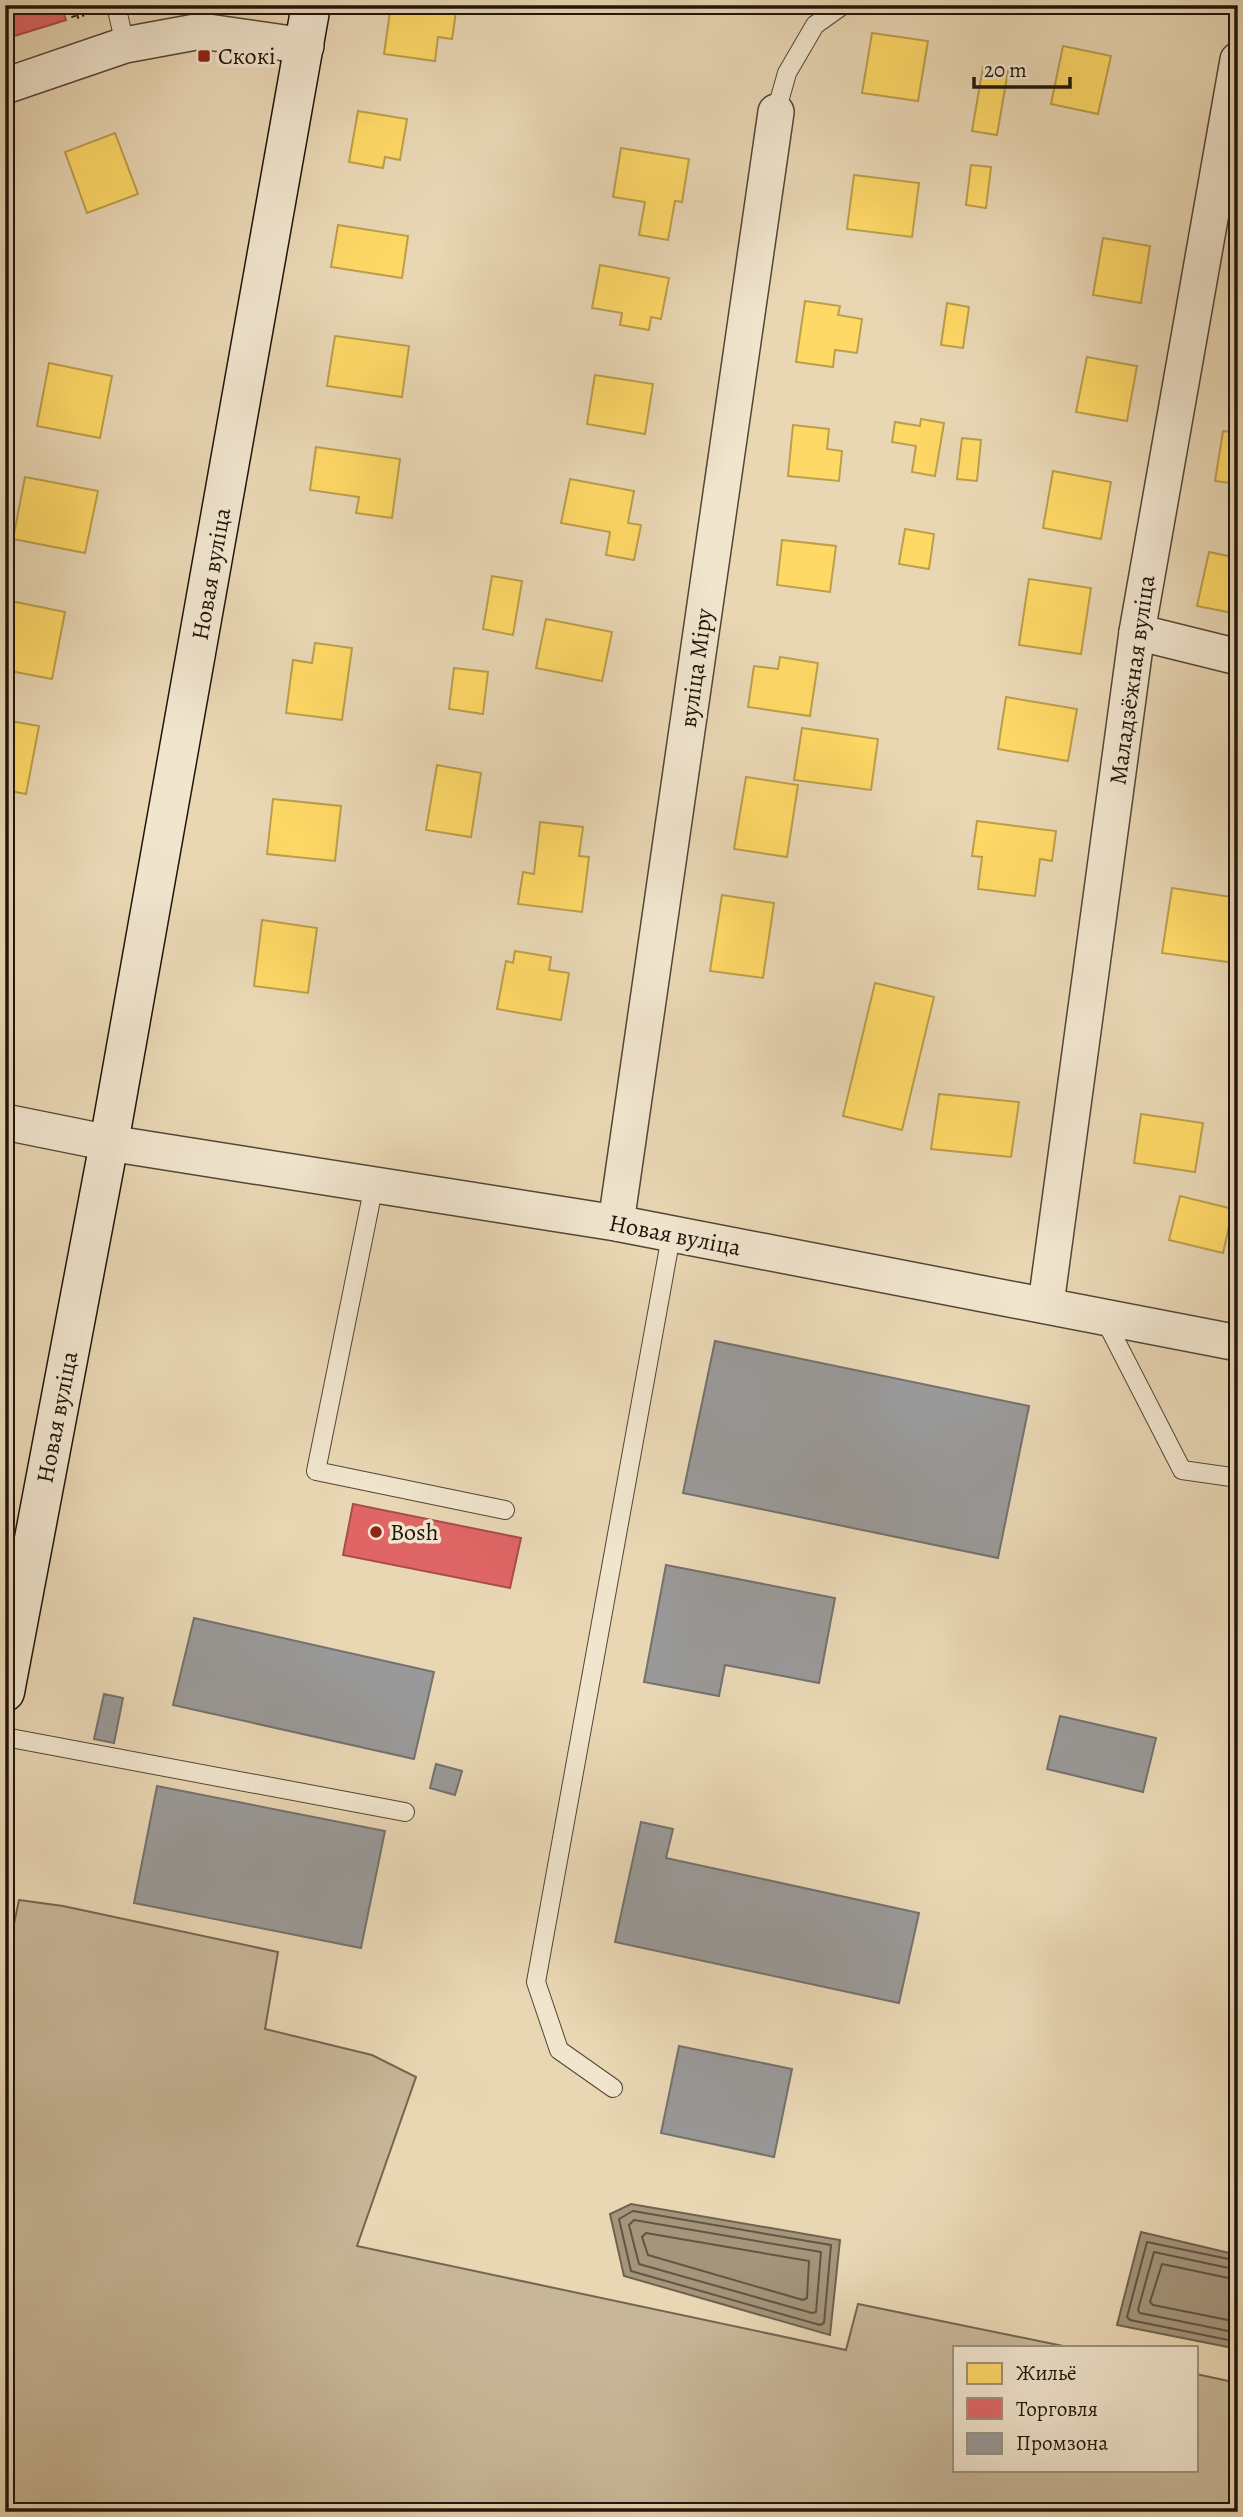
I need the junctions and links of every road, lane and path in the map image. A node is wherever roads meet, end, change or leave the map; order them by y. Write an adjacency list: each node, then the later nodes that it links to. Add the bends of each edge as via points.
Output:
1 (70, 5): 5 (path, via 75,18)
2 (116, 5): 6 (lane)
3 (310, 5): 7 (street, Новая вуліца)
4 (843, 5): 10 (lane, via 815,25 787,73)
5 (98, 9)
6 (125, 45): 7 (street, via 201,31); 9 (street)
7 (306, 46): 14 (street, Новая вуліца)
8 (1238, 60): 11 (street, Маладзёжная вуліца)
9 (5, 86)
10 (776, 112): 16 (street, вуліца Міру)
11 (1137, 632): 12 (street); 18 (street, Маладзёжная вуліца)
12 (1238, 657)
13 (5, 1122): 14 (street)
14 (109, 1143): 15 (street, Новая вуліца); 23 (street, Новая вуліца)
15 (374, 1185): 16 (street, Новая вуліца); 22 (lane, via 316,1471)
16 (616, 1223): 17 (street, Новая вуліца)
17 (671, 1236): 18 (street, Новая вуліца); 26 (lane, via 536,1982 559,2050)
18 (1046, 1304): 19 (street, Новая вуліца)
19 (1103, 1315): 20 (street, Новая вуліца); 21 (lane, via 1182,1470)
20 (1238, 1343)
21 (1238, 1478)
22 (505, 1510)
23 (5, 1692)
24 (5, 1737): 25 (lane)
25 (405, 1812)
26 (613, 2088)

